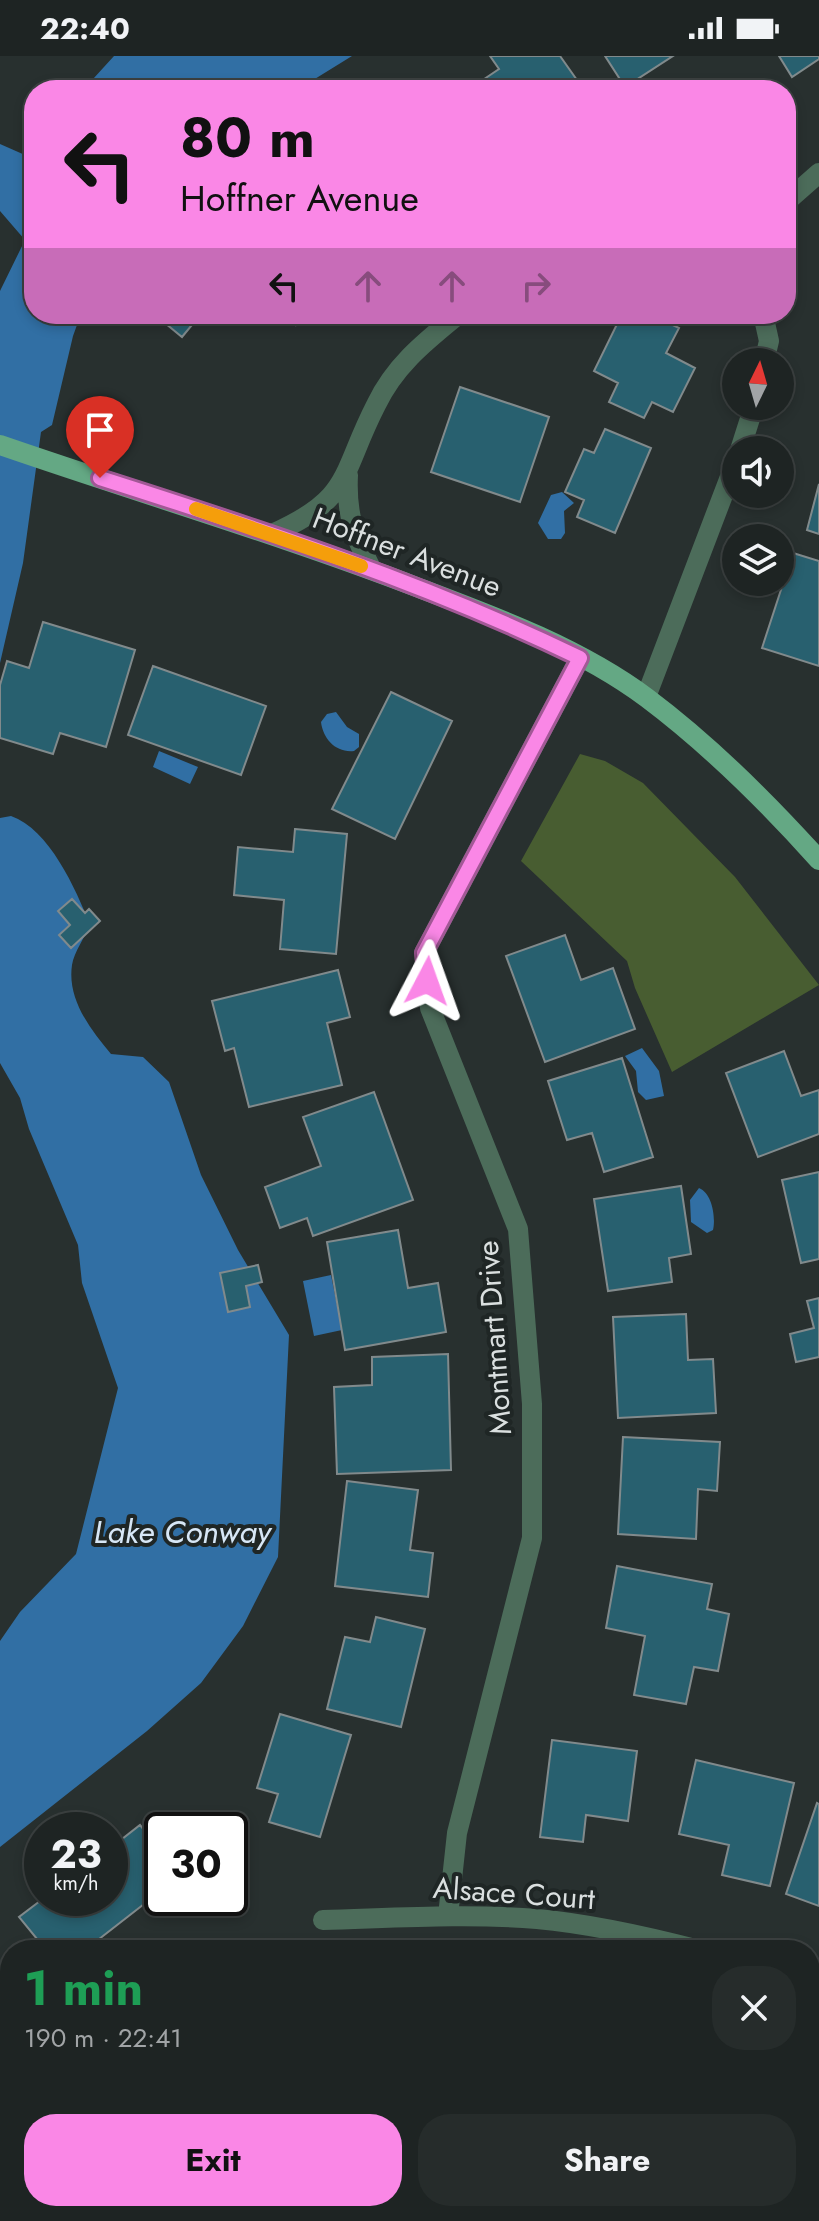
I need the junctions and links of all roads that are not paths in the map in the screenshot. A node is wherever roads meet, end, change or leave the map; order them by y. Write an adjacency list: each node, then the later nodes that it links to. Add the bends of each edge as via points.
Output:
1 (819, 173): 2 (street)
2 (796, 193)
3 (447, 324): 7 (street, via 407,356 376,403)
4 (765, 324): 5 (street)
5 (767, 348)
6 (0, 445): 9 (main road, Hoffner Avenue)
7 (348, 474): 9 (street, via 310,517); 10 (street, via 346,507)
8 (722, 498): 12 (street)
9 (272, 534): 10 (main road, Hoffner Avenue)
10 (372, 570): 11 (main road, Hoffner Avenue, via 495,617)
11 (580, 658): 12 (main road, Hoffner Avenue); 14 (street, Montmart Drive, via 424,953 430,1008 518,1229 532,1404 532,1538 457,1833)
12 (646, 697): 13 (main road, Hoffner Avenue, via 747,782)
13 (819, 860)
14 (448, 1916): 15 (street, Alsace Court); 16 (street, Alsace Court, via 537,1919)
15 (323, 1920)
16 (659, 1940)

